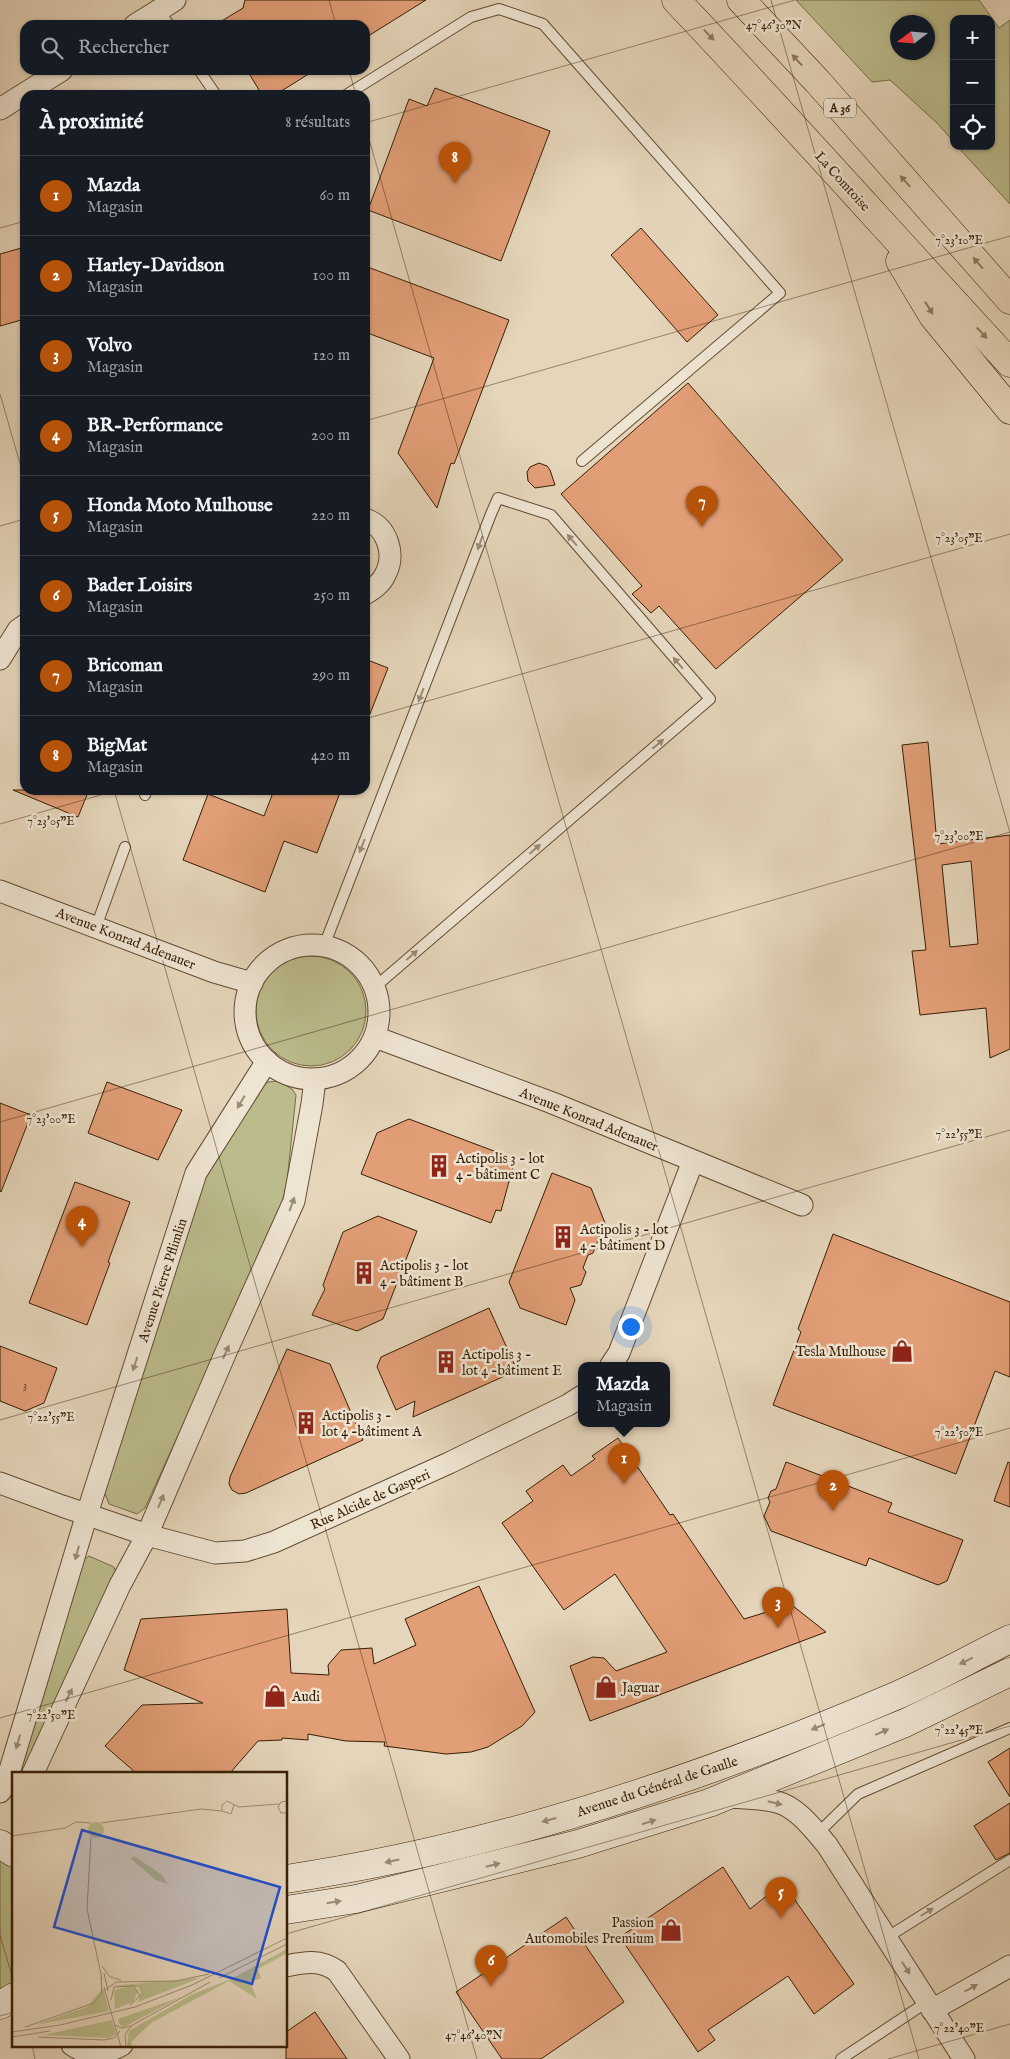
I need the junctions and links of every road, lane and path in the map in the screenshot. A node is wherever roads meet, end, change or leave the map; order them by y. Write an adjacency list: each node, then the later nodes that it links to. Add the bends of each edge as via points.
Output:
1 (676, 0): 12 (highway, La Comtoise, one-way to 12)
2 (741, 0): 13 (highway, A 36, one-way to 2, via 817,81)
3 (168, 12): 4 (street)
4 (148, 20)
5 (54, 75): 7 (street)
6 (202, 75): 8 (lane)
7 (30, 90)
8 (213, 90)
9 (354, 90): 16 (lane, via 471,17 499,9 542,24 780,293)
10 (20, 96): 11 (street)
11 (0, 109)
12 (866, 207): 14 (highway, La Comtoise, one-way to 14); 15 (highway, one-way to 15, via 934,316)
13 (1010, 300)
14 (1010, 363)
15 (1010, 410)
16 (582, 460)
17 (370, 522): 18 (street, via 379,528 390,551 390,565 385,577)
18 (370, 591)
19 (20, 629): 20 (street)
20 (0, 659)
21 (125, 847): 23 (lane)
22 (0, 891): 23 (street, Avenue Konrad Adenauer)
23 (96, 927): 25 (street, Avenue Konrad Adenauer, via 214,972)
24 (324, 946): 25 (street, via 302,945 282,952 264,965); 26 (street, via 345,953 363,967); 26 (lane, one-way to 24, via 710,700 551,515 498,498)
25 (252, 982): 28 (street, via 246,1003 246,1024 254,1044)
26 (374, 987): 27 (street, via 379,1003)
27 (375, 1037): 29 (street, via 365,1054 351,1067 334,1076); 30 (street, Avenue Konrad Adenauer, via 550,1102)
28 (267, 1061): 29 (street, via 289,1074); 35 (street, Avenue Pierre Pflimlin, one-way to 35, via 196,1173)
29 (315, 1079): 36 (street, one-way to 29, via 294,1201)
30 (693, 1161): 31 (street, Avenue Konrad Adenauer); 32 (street)
31 (802, 1205)
32 (613, 1362)
33 (578, 1399): 36 (street, Rue Alcide de Gasperi, via 449,1463 274,1542 245,1551 216,1553)
34 (0, 1483): 35 (street)
35 (87, 1514): 36 (street); 41 (street, Avenue Pierre Pflimlin, one-way to 41, via 6,1783)
36 (147, 1535): 40 (street, one-way to 36, via 120,1585)
37 (1010, 1639): 47 (main road, Avenue du Général de Gaulle, one-way to 47, via 894,1696 731,1762 568,1815 431,1852 351,1870)
38 (1010, 1672): 42 (main road, one-way to 38, via 904,1723)
39 (1010, 1728): 43 (lane, via 858,1794)
40 (33, 1772)
41 (0, 1792)
42 (727, 1796): 43 (street, one-way to 43, via 779,1802 797,1813); 48 (main road, one-way to 42, via 356,1898 568,1846)
43 (817, 1834): 49 (street)
44 (0, 1844): 45 (main road)
45 (12, 1851)
46 (1010, 1860): 49 (lane, one-way to 46)
47 (288, 1879)
48 (288, 1910)
49 (886, 1938): 52 (street, one-way to 52)
50 (288, 1966): 55 (street, via 313,1962 337,1971)
51 (1010, 1966): 52 (street, one-way to 51)
52 (930, 2006): 56 (lane); 57 (street)
53 (75, 2046): 54 (street, via 95,2053)
54 (120, 2046)
55 (399, 2059)
56 (841, 2059)
57 (964, 2059)

